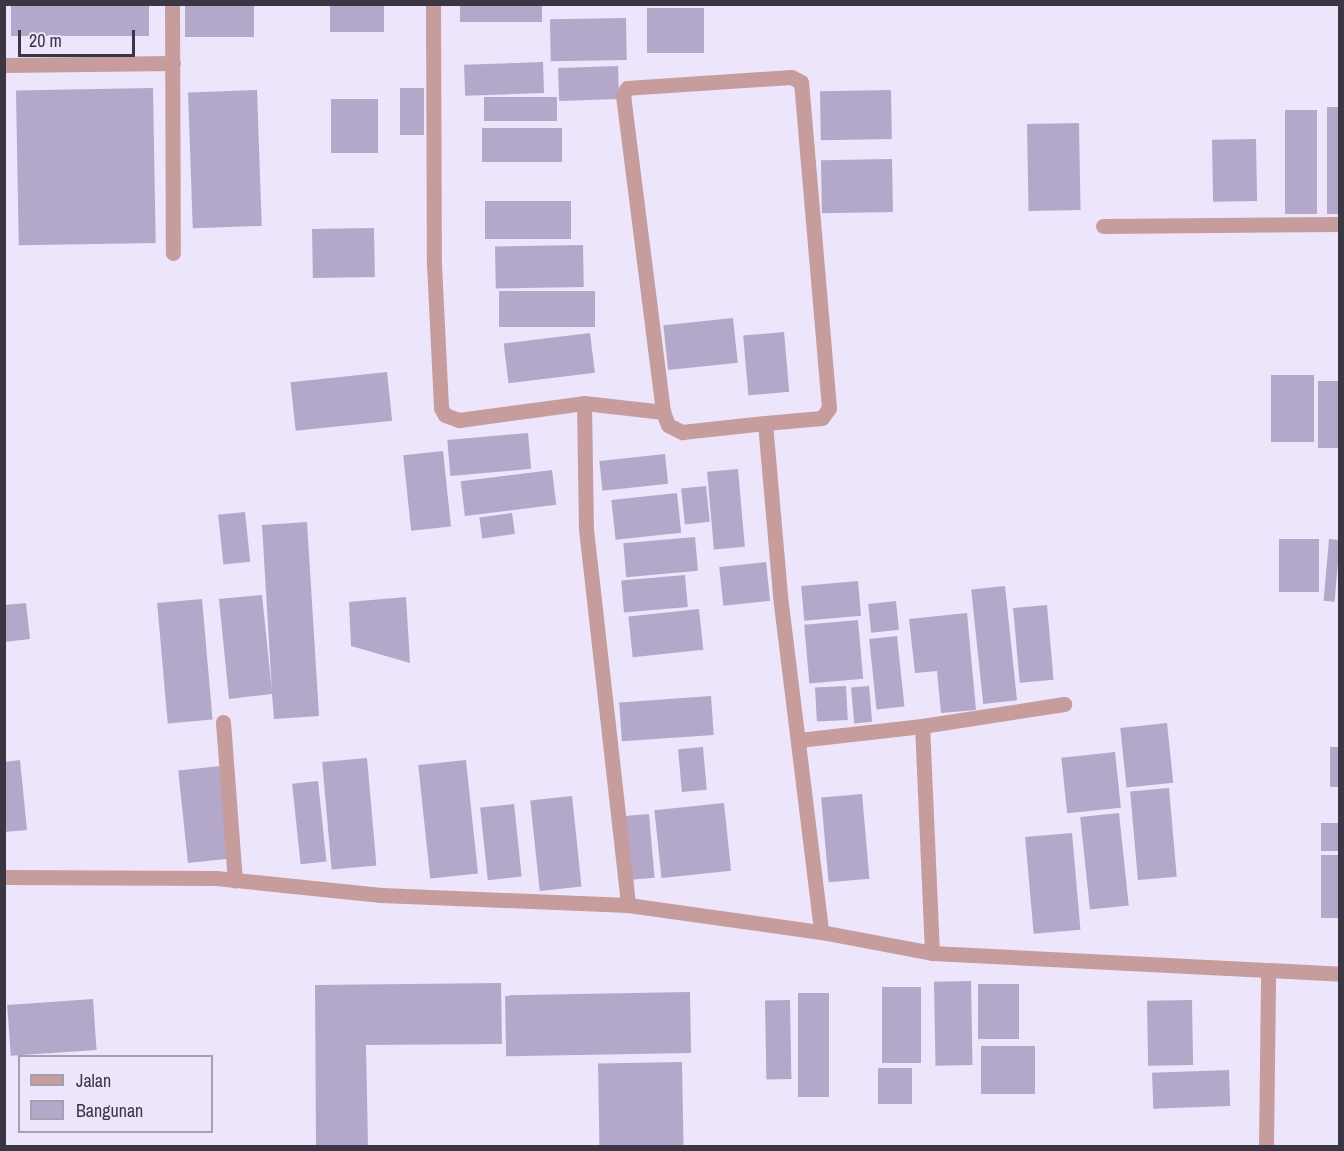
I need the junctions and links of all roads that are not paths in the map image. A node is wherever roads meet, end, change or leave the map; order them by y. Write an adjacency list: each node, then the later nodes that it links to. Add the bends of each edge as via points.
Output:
1 (172, 4): 3 (street)
2 (433, 4): 8 (street, via 434,275 441,408 452,419 459,420)
3 (173, 63): 4 (street); 7 (street)
4 (4, 65)
5 (1103, 225): 6 (street)
6 (1340, 225)
7 (173, 253)
8 (584, 403): 9 (street); 17 (street, via 586,529)
9 (663, 412): 10 (street, via 668,425 678,432); 10 (street, via 623,95 632,87 798,77 829,408 822,418)
10 (765, 423): 14 (street, via 780,596)
11 (1064, 704): 13 (street)
12 (223, 722): 16 (street)
13 (922, 726): 14 (street); 19 (street)
14 (799, 740): 18 (street)
15 (4, 878): 16 (street)
16 (235, 880): 17 (street, via 381,895)
17 (628, 905): 18 (street)
18 (821, 932): 19 (street)
19 (932, 953): 20 (street)
20 (1268, 972): 21 (street); 22 (street)
21 (1340, 974)
22 (1266, 1146)

